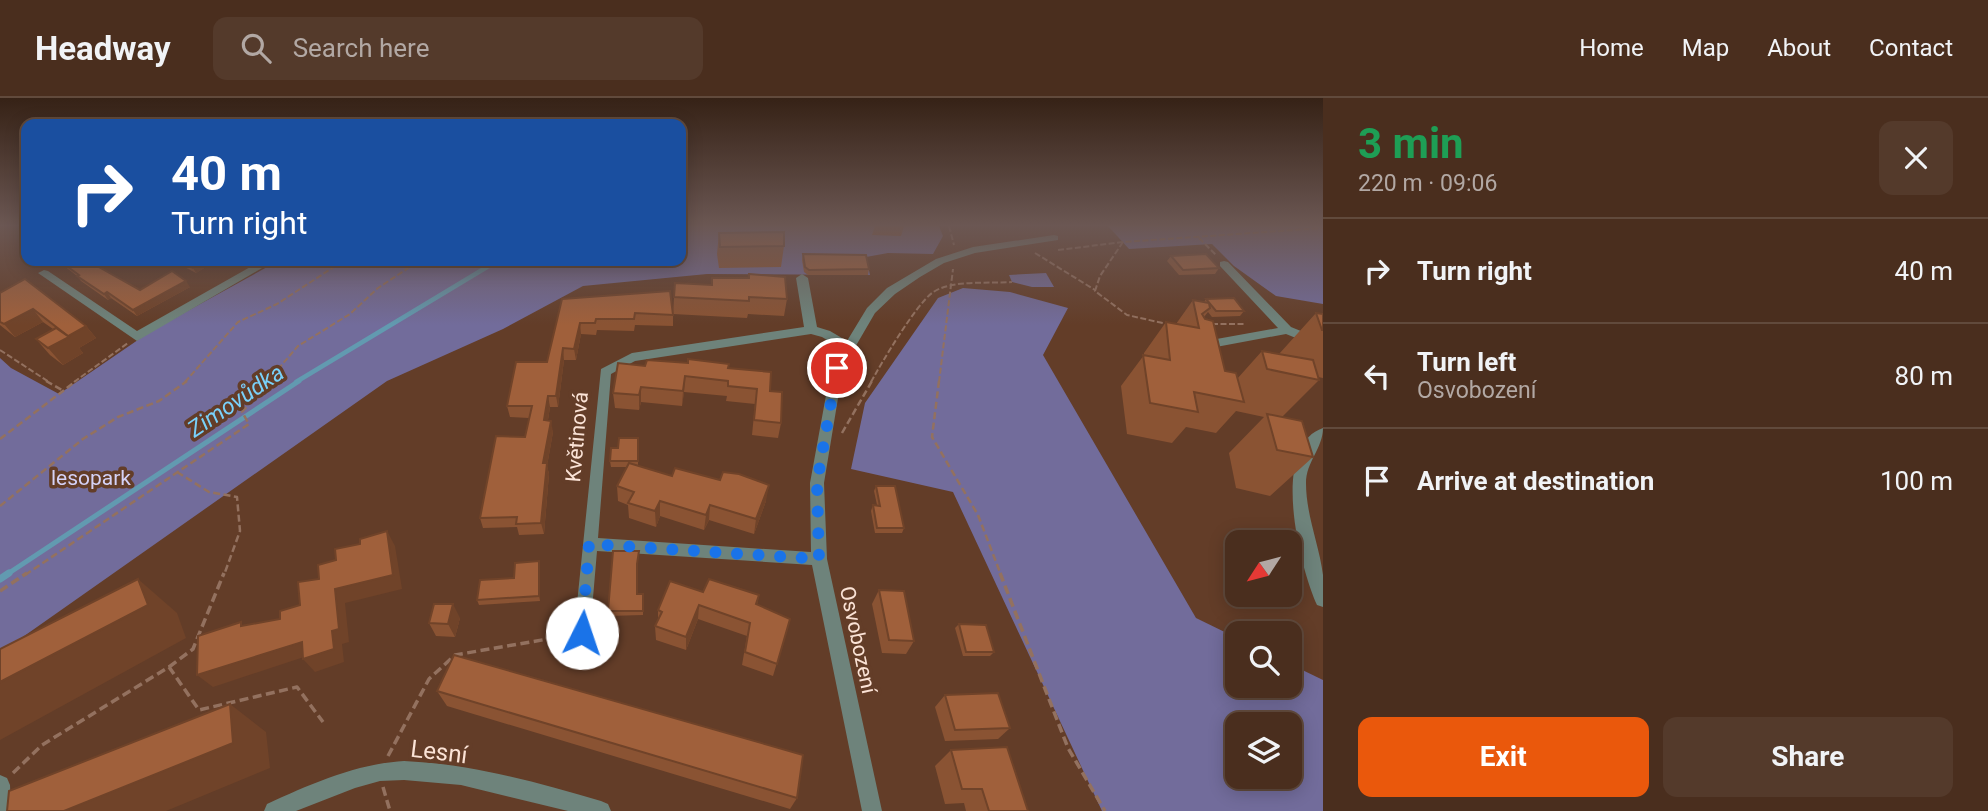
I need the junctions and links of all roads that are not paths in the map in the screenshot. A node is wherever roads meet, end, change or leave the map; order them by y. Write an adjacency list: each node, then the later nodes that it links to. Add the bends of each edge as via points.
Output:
1 (945, 259): 10 (street, Osvobození, via 891,291 871,311)
2 (1224, 264): 6 (street)
3 (260, 266): 4 (street, via 136,337)
4 (44, 273)
5 (802, 278): 7 (street)
6 (1284, 327): 8 (street); 9 (street, via 1206,347)
7 (811, 330): 10 (street); 12 (street, Květinová, via 632,358 605,372)
8 (1323, 345)
9 (1187, 346)
10 (849, 348): 14 (street, Osvobození, via 837,368 817,483)
11 (1323, 433): 13 (street, via 1309,449 1298,477)
12 (589, 544): 14 (street); 16 (street, Květinová)
13 (1315, 545): 15 (street)
14 (819, 559): 21 (street, Osvobození)
15 (1323, 600)
16 (582, 633)
17 (0, 785): 18 (street)
18 (1, 811)
19 (274, 811): 20 (street, Lesní, via 379,772 416,770 525,789)
20 (601, 811)
21 (872, 811)

